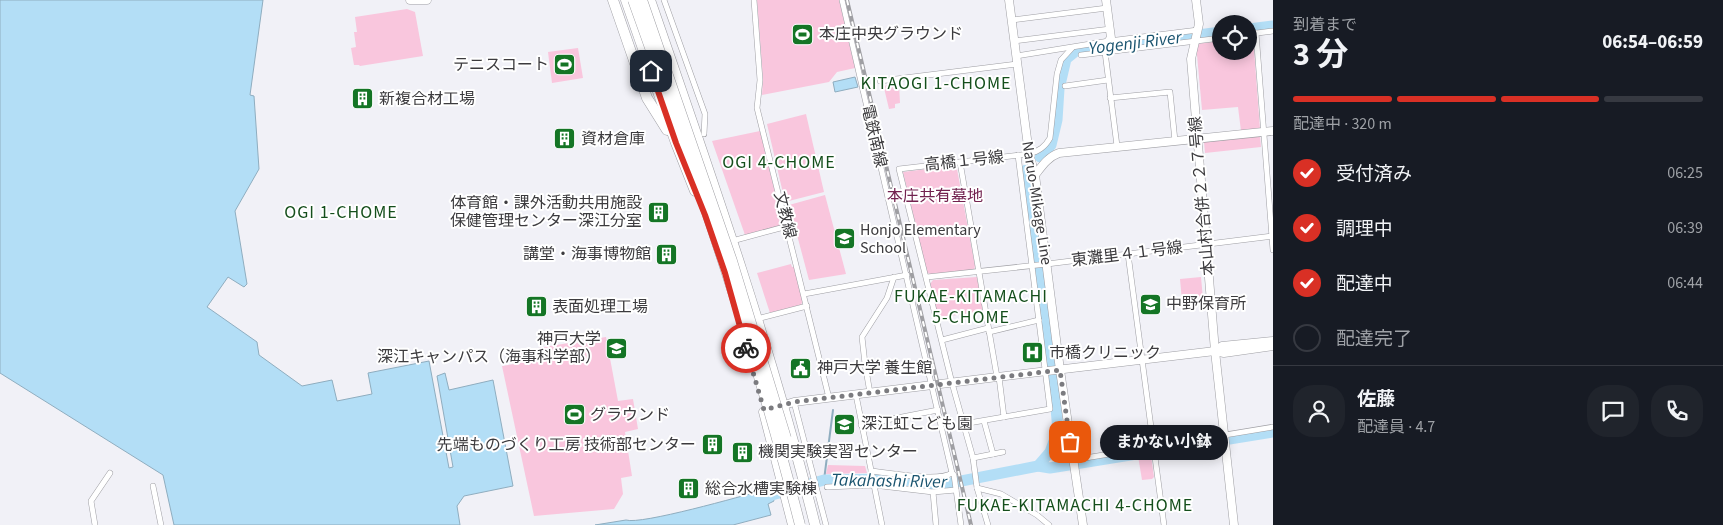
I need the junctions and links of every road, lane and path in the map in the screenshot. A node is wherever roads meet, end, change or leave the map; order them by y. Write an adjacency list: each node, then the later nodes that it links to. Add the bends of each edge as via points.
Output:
1 (410, 0): 2 (street)
2 (427, 0)
3 (612, 0): 37 (highway, via 647,98)
4 (620, 0): 37 (highway, via 642,66)
5 (626, 0): 37 (highway)
6 (633, 0): 103 (highway, bridge, via 725,263)
7 (642, 0): 104 (highway, bridge, via 732,261)
8 (650, 0): 40 (highway)
9 (656, 0): 34 (highway)
10 (664, 0): 34 (street, via 705,114)
11 (754, 0): 44 (street, 文教線, via 760,80 757,108)
12 (842, 0): 53 (street, 電鉄南線)
13 (1009, 0): 16 (street, Naruo-Mikage Line)
14 (1196, 0): 20 (street, 本山村合併２２７号線)
15 (1107, 4): 16 (street); 17 (street)
16 (1012, 20): 22 (street, Naruo-Mikage Line)
17 (1110, 29): 22 (street); 23 (street)
18 (1273, 31): 19 (street)
19 (1257, 33)
20 (1197, 35): 21 (street); 23 (street); 23 (street); 35 (street, 本山村合併２２７号線, via 1191,59)
21 (1212, 37)
22 (1014, 41): 27 (street, Naruo-Mikage Line)
23 (1107, 47): 25 (street); 26 (street); 28 (street)
24 (1257, 47): 33 (street)
25 (1072, 48): 27 (street); 39 (street, via 1061,60 1050,138 1042,149)
26 (1081, 55)
27 (1017, 60): 29 (street); 39 (street, Naruo-Mikage Line)
28 (1108, 80): 30 (street); 31 (street)
29 (880, 81)
30 (1065, 86)
31 (1110, 98): 36 (street, via 1170,92); 38 (street)
32 (1273, 131): 33 (street)
33 (1263, 132): 35 (street); 45 (street)
34 (704, 134): 40 (highway)
35 (1198, 139): 36 (street); 47 (street, 本山村合併２２７号線)
36 (1175, 141): 38 (street)
37 (676, 143): 75 (highway, via 725,273)
38 (1117, 146): 43 (street, via 1053,155)
39 (1029, 154): 41 (street, 高橋１号線); 43 (street, Naruo-Mikage Line)
40 (703, 155): 46 (highway)
41 (1018, 155): 42 (street, 高橋１号線); 51 (street)
42 (960, 162): 52 (street); 55 (street, 高橋１号線, via 899,169)
43 (1035, 175): 50 (street, Naruo-Mikage Line)
44 (788, 226): 46 (street); 56 (street, 文教線)
45 (1272, 236): 47 (street, 東灘里４１号線); 48 (street)
46 (732, 241): 58 (highway)
47 (1206, 244): 49 (street, 東灘里４１号線); 64 (street, 本山村合併２２７号線)
48 (1273, 250)
49 (1128, 254): 50 (street, 東灘里４１号線); 65 (street)
50 (1044, 265): 51 (street, 東灘里４１号線); 66 (street, Naruo-Mikage Line)
51 (1033, 266): 52 (street, 東灘里４１号線); 59 (street)
52 (978, 272): 55 (street, 東灘里４１号線); 60 (street)
53 (907, 275): 54 (street); 69 (street, 電鉄南線)
54 (894, 277): 56 (street); 70 (street, via 887,298 862,336)
55 (926, 277): 61 (street)
56 (804, 294): 57 (street, 文教線)
57 (808, 306): 58 (street); 72 (street, 文教線)
58 (756, 319): 74 (highway)
59 (1039, 320): 60 (street); 66 (street)
60 (989, 330): 61 (street); 67 (street)
61 (942, 340): 68 (street)
62 (1273, 341): 64 (street, via 1222,346)
63 (1273, 346): 64 (street, via 1224,352)
64 (1215, 350): 65 (street); 82 (street, 本山村合併２２７号線)
65 (1141, 360): 66 (street); 83 (street)
66 (1053, 371): 67 (street); 77 (street, via 1050,409); 87 (street, Naruo-Mikage Line)
67 (998, 377): 68 (street); 77 (street)
68 (952, 382): 69 (street); 79 (street)
69 (932, 385): 70 (street); 76 (street, 電鉄南線)
70 (870, 393): 71 (street)
71 (856, 395): 72 (street); 80 (street)
72 (829, 398): 73 (street)
73 (794, 402): 74 (street); 96 (street)
74 (783, 406): 75 (street); 97 (highway)
75 (764, 410): 102 (highway)
76 (938, 410): 80 (street); 90 (street, 電鉄南線)
77 (1004, 417): 78 (street)
78 (984, 421): 79 (street); 85 (street)
79 (963, 424): 86 (street)
80 (861, 425): 88 (street)
81 (1273, 427): 82 (street)
82 (1225, 438): 83 (street); 114 (street, 本山村合併２２７号線)
83 (1153, 447): 87 (street); 113 (street)
84 (1003, 452): 85 (street)
85 (993, 454): 86 (street)
86 (974, 458): 95 (street)
87 (1073, 463): 112 (street, Naruo-Mikage Line)
88 (871, 471): 90 (street, via 932,477); 91 (street)
89 (110, 473): 100 (street, via 90,502)
90 (953, 474): 94 (street, 電鉄南線)
91 (873, 484): 93 (street); 98 (street); 107 (street)
92 (153, 486): 101 (street)
93 (827, 487)
94 (956, 488): 98 (street); 109 (street)
95 (977, 488): 99 (street); 111 (street, via 1001,494)
96 (817, 489): 97 (street); 106 (street)
97 (806, 491): 105 (highway)
98 (933, 493): 108 (street); 109 (street, via 955,494)
99 (988, 523): 110 (street)
100 (95, 525)
101 (161, 525)
102 (793, 525)
103 (800, 525)
104 (810, 525)
105 (815, 525)
106 (826, 525)
107 (882, 525)
108 (936, 525)
109 (961, 525)
110 (994, 525)
111 (1049, 525)
112 (1083, 525)
113 (1164, 525)
114 (1234, 525)

